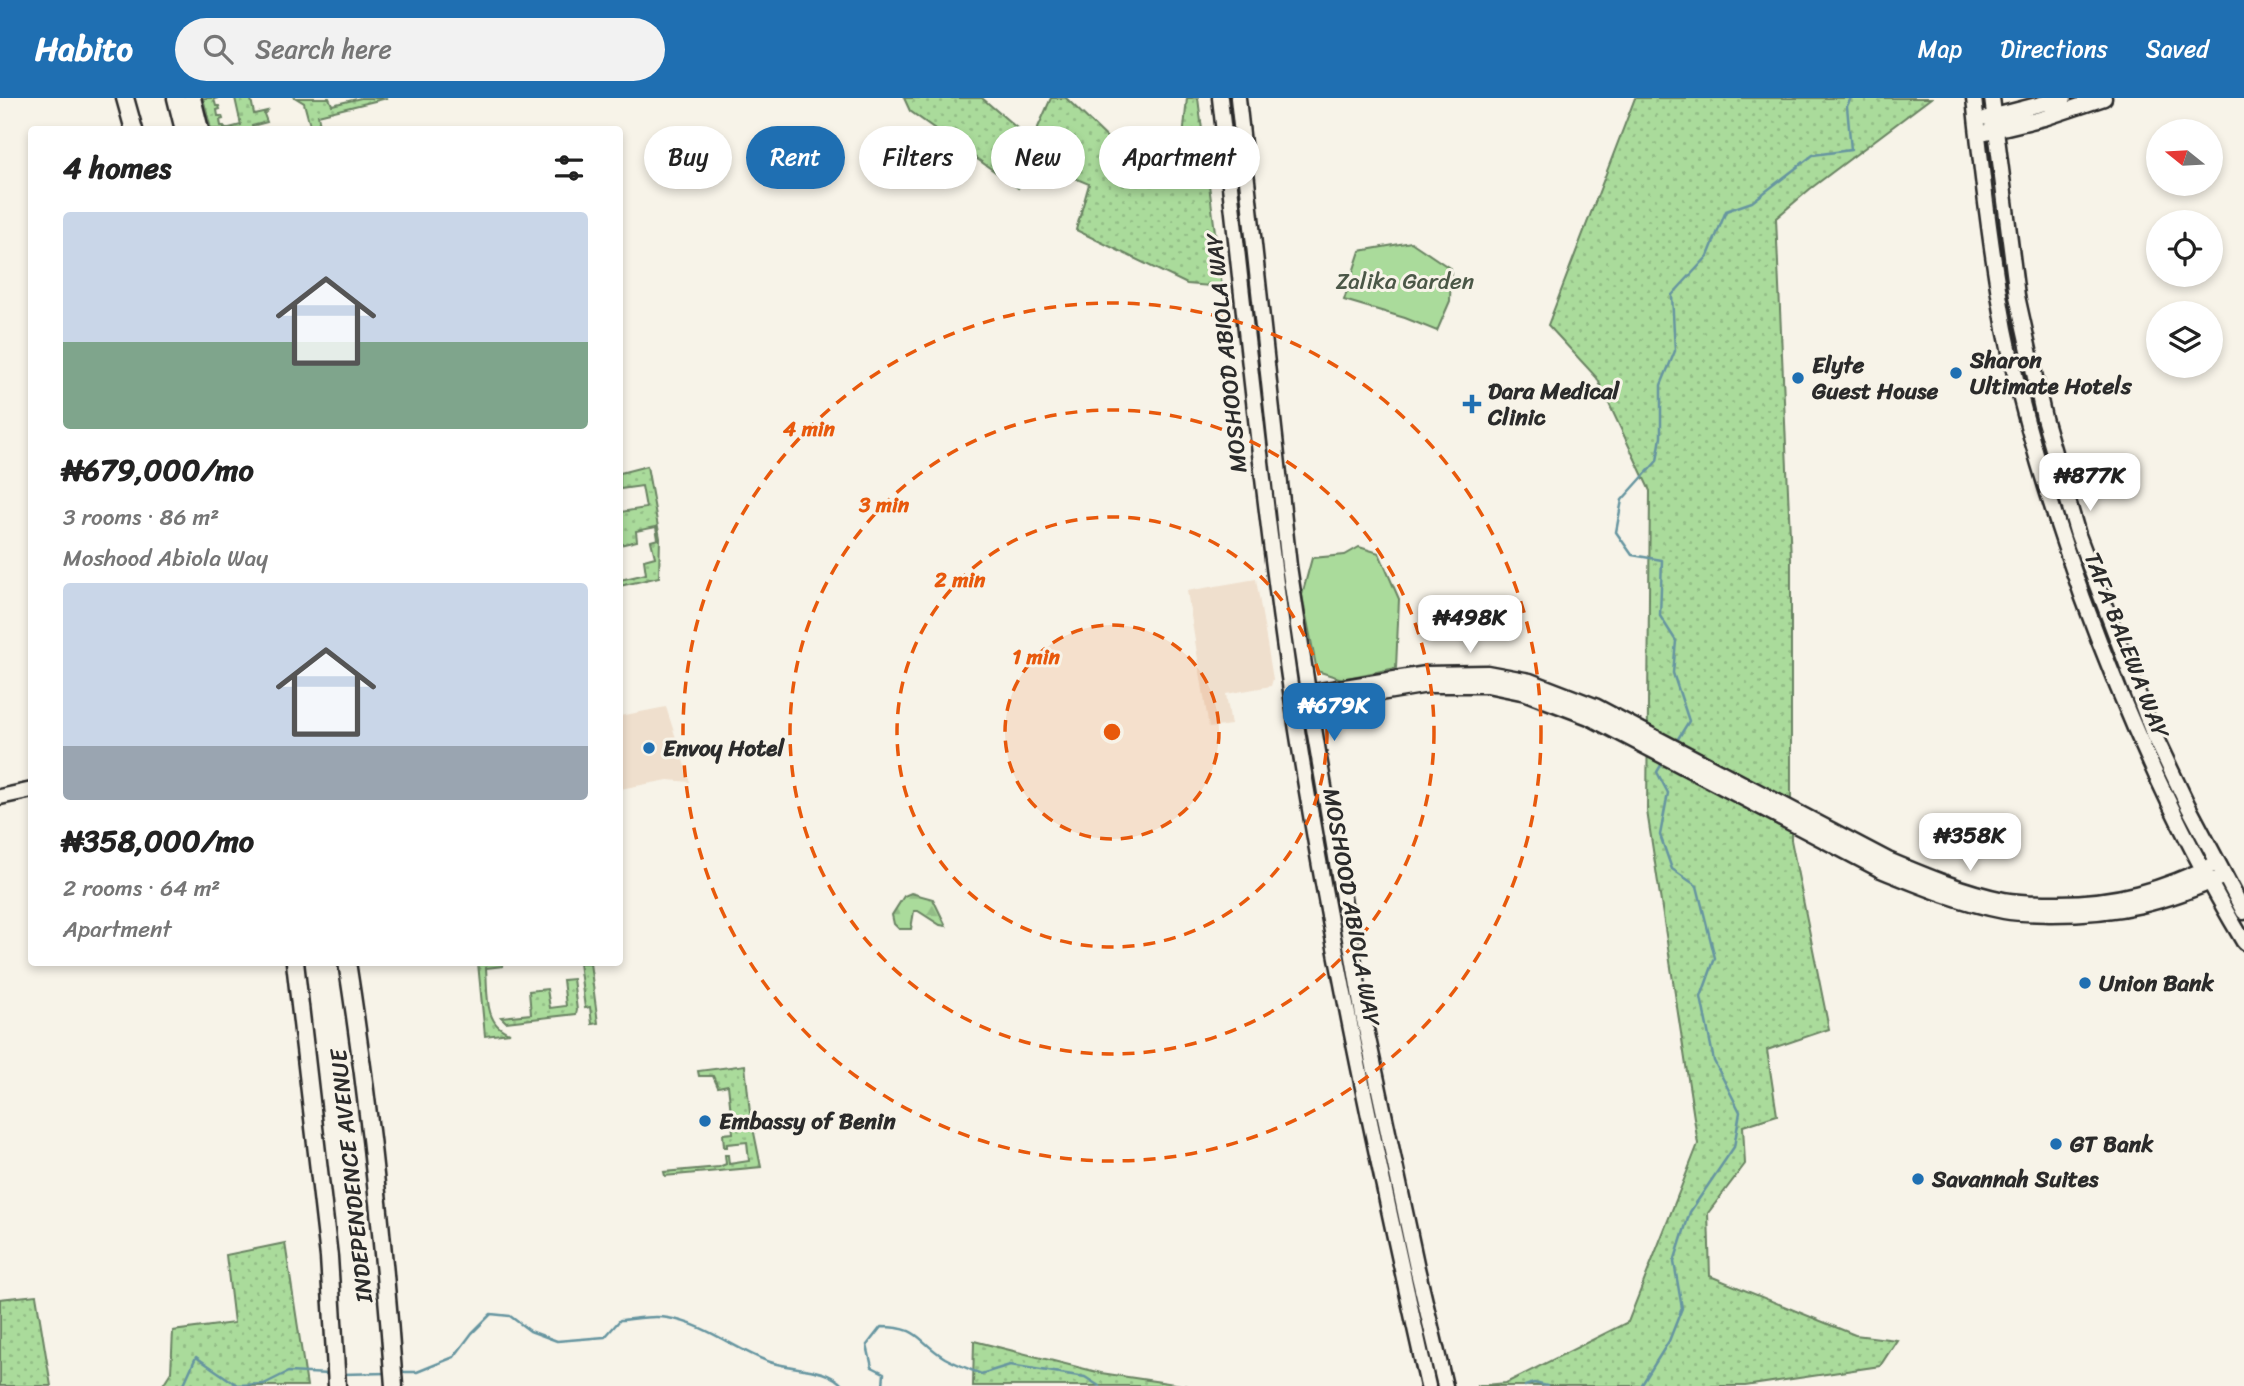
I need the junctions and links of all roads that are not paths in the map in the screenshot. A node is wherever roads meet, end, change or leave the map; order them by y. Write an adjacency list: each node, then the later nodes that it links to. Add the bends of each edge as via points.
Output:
1 (176, 98): 12 (main road)
2 (192, 98): 13 (main road)
3 (1220, 98): 16 (main road, MOSHOOD ABIOLA WAY, via 1270,544)
4 (1238, 98): 15 (main road, MOSHOOD ABIOLA WAY, via 1289,566)
5 (1974, 98): 14 (main road, TAFA BALEWA WAY)
6 (1992, 98): 10 (main road, TAFA BALEWA WAY)
7 (2064, 98): 10 (main road)
8 (2104, 98): 10 (main road)
9 (128, 102): 11 (main road)
10 (1994, 124): 14 (main road); 19 (main road, TAFA BALEWA WAY, via 2017,296 2058,470 2151,729)
11 (133, 126)
12 (183, 126)
13 (199, 126)
14 (1977, 127): 21 (main road, TAFA BALEWA WAY, via 2005,328 2062,539 2124,706)
15 (1309, 699): 16 (main road); 21 (main road, via 1428,685 1487,685 1526,692 1630,732 1888,860 2005,900 2103,902); 29 (main road, MOSHOOD ABIOLA WAY, via 1363,1015)
16 (1293, 702): 28 (main road, MOSHOOD ABIOLA WAY, via 1346,1010)
17 (28, 791): 18 (main road)
18 (0, 797)
19 (2217, 863): 20 (main road, TAFA BALEWA WAY); 21 (main road)
20 (2224, 876): 21 (main road); 22 (main road, TAFA BALEWA WAY)
21 (2205, 877): 23 (main road, TAFA BALEWA WAY)
22 (2244, 912)
23 (2244, 942)
24 (295, 966): 26 (main road, INDEPENDENCE AVENUE, via 328,1257)
25 (349, 966): 27 (main road, INDEPENDENCE AVENUE, via 384,1249)
26 (337, 1386)
27 (394, 1386)
28 (1428, 1386)
29 (1445, 1386)

